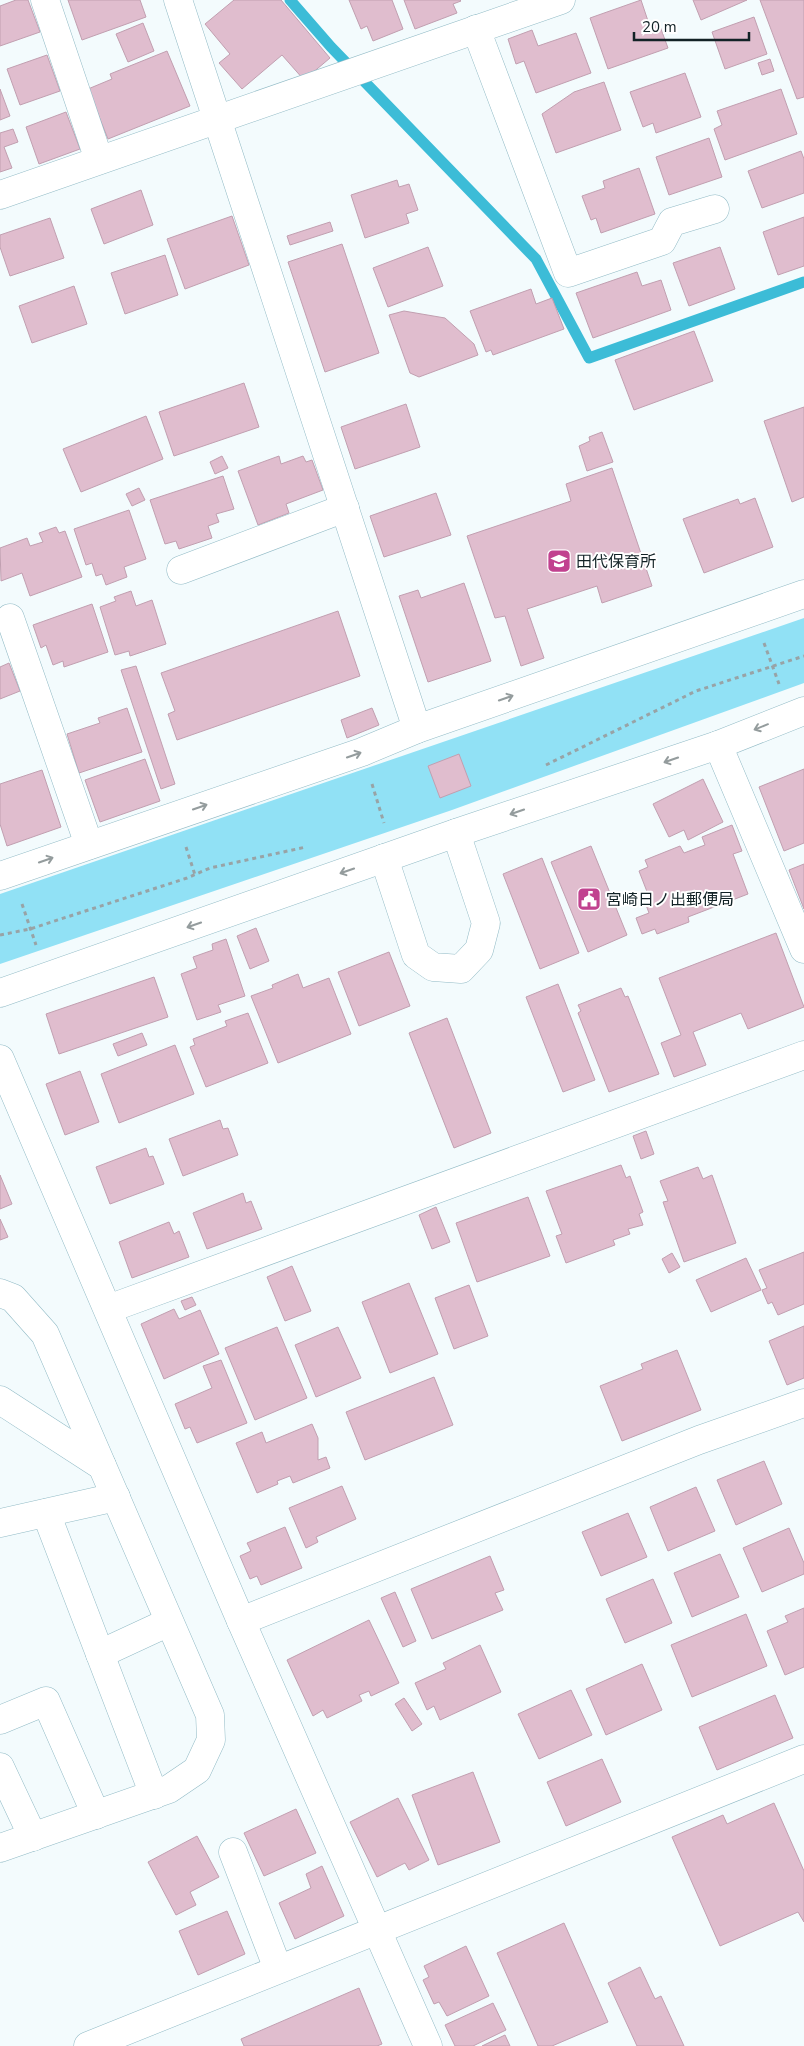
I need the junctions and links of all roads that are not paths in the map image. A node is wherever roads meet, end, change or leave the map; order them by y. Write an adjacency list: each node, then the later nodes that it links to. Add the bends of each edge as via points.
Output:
1 (45, 0): 6 (street)
2 (178, 0): 5 (street)
3 (561, 0): 4 (street)
4 (487, 17): 5 (street); 8 (street, via 568,273 662,241 672,222)
5 (219, 119): 6 (street); 9 (street)
6 (99, 160): 7 (street)
7 (0, 195)
8 (715, 209)
9 (346, 508): 10 (street); 14 (street)
10 (181, 570)
11 (804, 594): 14 (street, one-way to 11)
12 (10, 618): 17 (street)
13 (797, 713): 15 (street, one-way to 15)
14 (417, 729): 17 (street, one-way to 14, via 362,752)
15 (718, 745): 16 (street, one-way to 16); 20 (street)
16 (456, 833): 18 (street); 18 (street, via 486,923 480,950 461,969 433,967 416,955)
17 (89, 845): 19 (street, one-way to 17)
18 (389, 856): 21 (street, one-way to 21)
19 (0, 876)
20 (804, 949)
21 (0, 993)
22 (804, 1055): 25 (street)
23 (0, 1059): 25 (street)
24 (0, 1293): 28 (street, via 13,1298 45,1334)
25 (108, 1309): 32 (street)
26 (0, 1400): 28 (street)
27 (804, 1402): 32 (street, via 698,1440)
28 (102, 1466): 29 (street)
29 (116, 1497): 30 (street); 33 (street)
30 (46, 1513): 31 (street); 34 (street)
31 (0, 1523)
32 (241, 1621): 43 (street)
33 (169, 1622): 34 (street); 38 (street, via 210,1716 211,1740 197,1770)
34 (100, 1654): 38 (street)
35 (0, 1720): 39 (street, via 46,1701)
36 (804, 1759): 43 (street)
37 (0, 1767): 40 (street)
38 (154, 1795): 39 (street)
39 (96, 1815): 40 (street)
40 (33, 1837): 41 (street)
41 (0, 1848)
42 (232, 1852): 44 (street)
43 (376, 1929): 44 (street); 46 (street)
44 (278, 1969): 45 (street)
45 (88, 2046)
46 (428, 2046)

